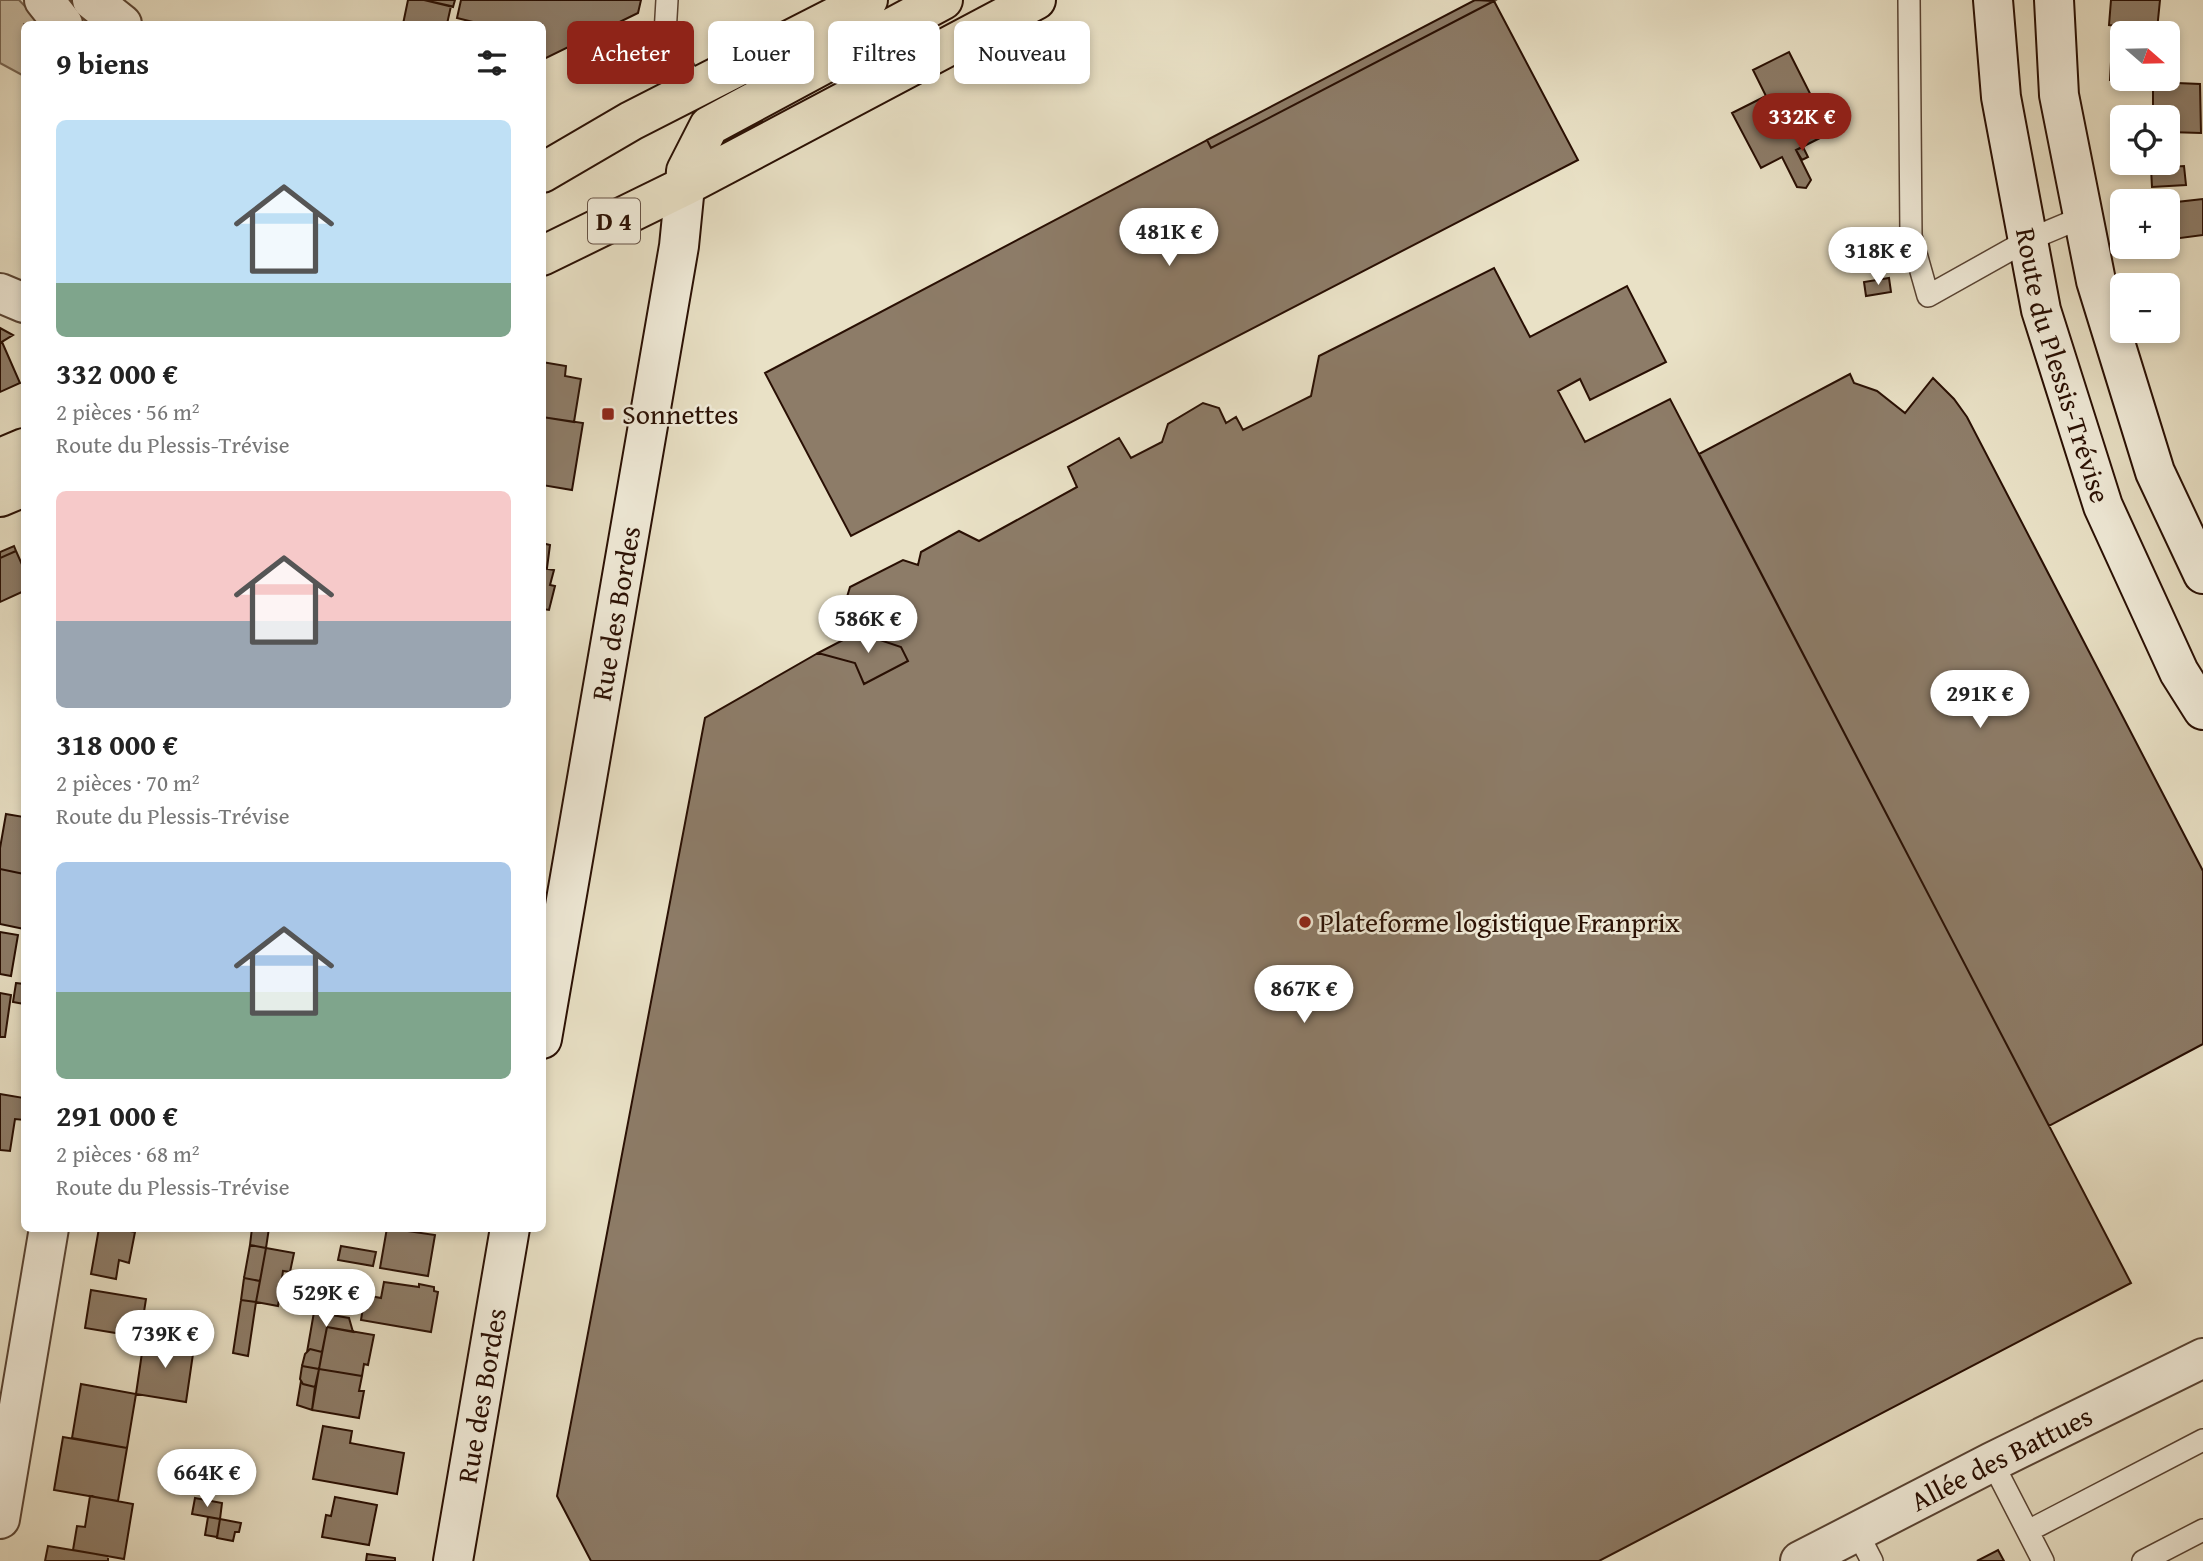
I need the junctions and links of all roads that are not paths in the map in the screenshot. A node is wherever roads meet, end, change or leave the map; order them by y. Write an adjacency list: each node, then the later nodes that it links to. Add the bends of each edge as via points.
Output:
1 (44, 0): 10 (street)
2 (92, 0): 11 (street)
3 (667, 0): 12 (lane, via 665,34)
4 (868, 0): 12 (main road)
5 (943, 0): 14 (main road, via 709,126 686,171)
6 (1036, 0): 14 (main road, D 4)
7 (1909, 0): 16 (lane, via 1911,236 1928,296)
8 (1993, 0): 16 (street, Route du Plessis-Trévise, via 2001,97)
9 (2053, 0): 15 (street, Route du Plessis-Trévise, via 2059,95)
10 (61, 21)
11 (118, 21)
12 (695, 89): 13 (main road)
13 (546, 171)
14 (685, 186): 17 (main road, D 4); 26 (street, Rue des Bordes, via 679,246)
15 (2083, 217): 16 (lane); 24 (street, Route du Plessis-Trévise, via 2096,281 2155,472)
16 (2028, 240): 25 (street, Route du Plessis-Trévise, via 2041,310 2103,506 2179,672)
17 (546, 254)
18 (0, 293): 19 (street)
19 (21, 302)
20 (21, 449): 21 (main road)
21 (0, 458)
22 (21, 488): 23 (main road)
23 (0, 497)
24 (2203, 574)
25 (2203, 710)
26 (546, 1016)
27 (48, 1232): 32 (street)
28 (509, 1232): 36 (street, Rue des Bordes)
29 (2203, 1359): 31 (street, Allée des Battues)
30 (2203, 1440): 34 (lane)
31 (1992, 1462): 34 (lane); 35 (street, Allée des Battues)
32 (0, 1519)
33 (2203, 1530): 39 (lane)
34 (2028, 1531): 38 (lane)
35 (1865, 1547): 37 (street, Allée des Battues)
36 (453, 1561)
37 (1800, 1561)
38 (2042, 1561)
39 (2143, 1561)

